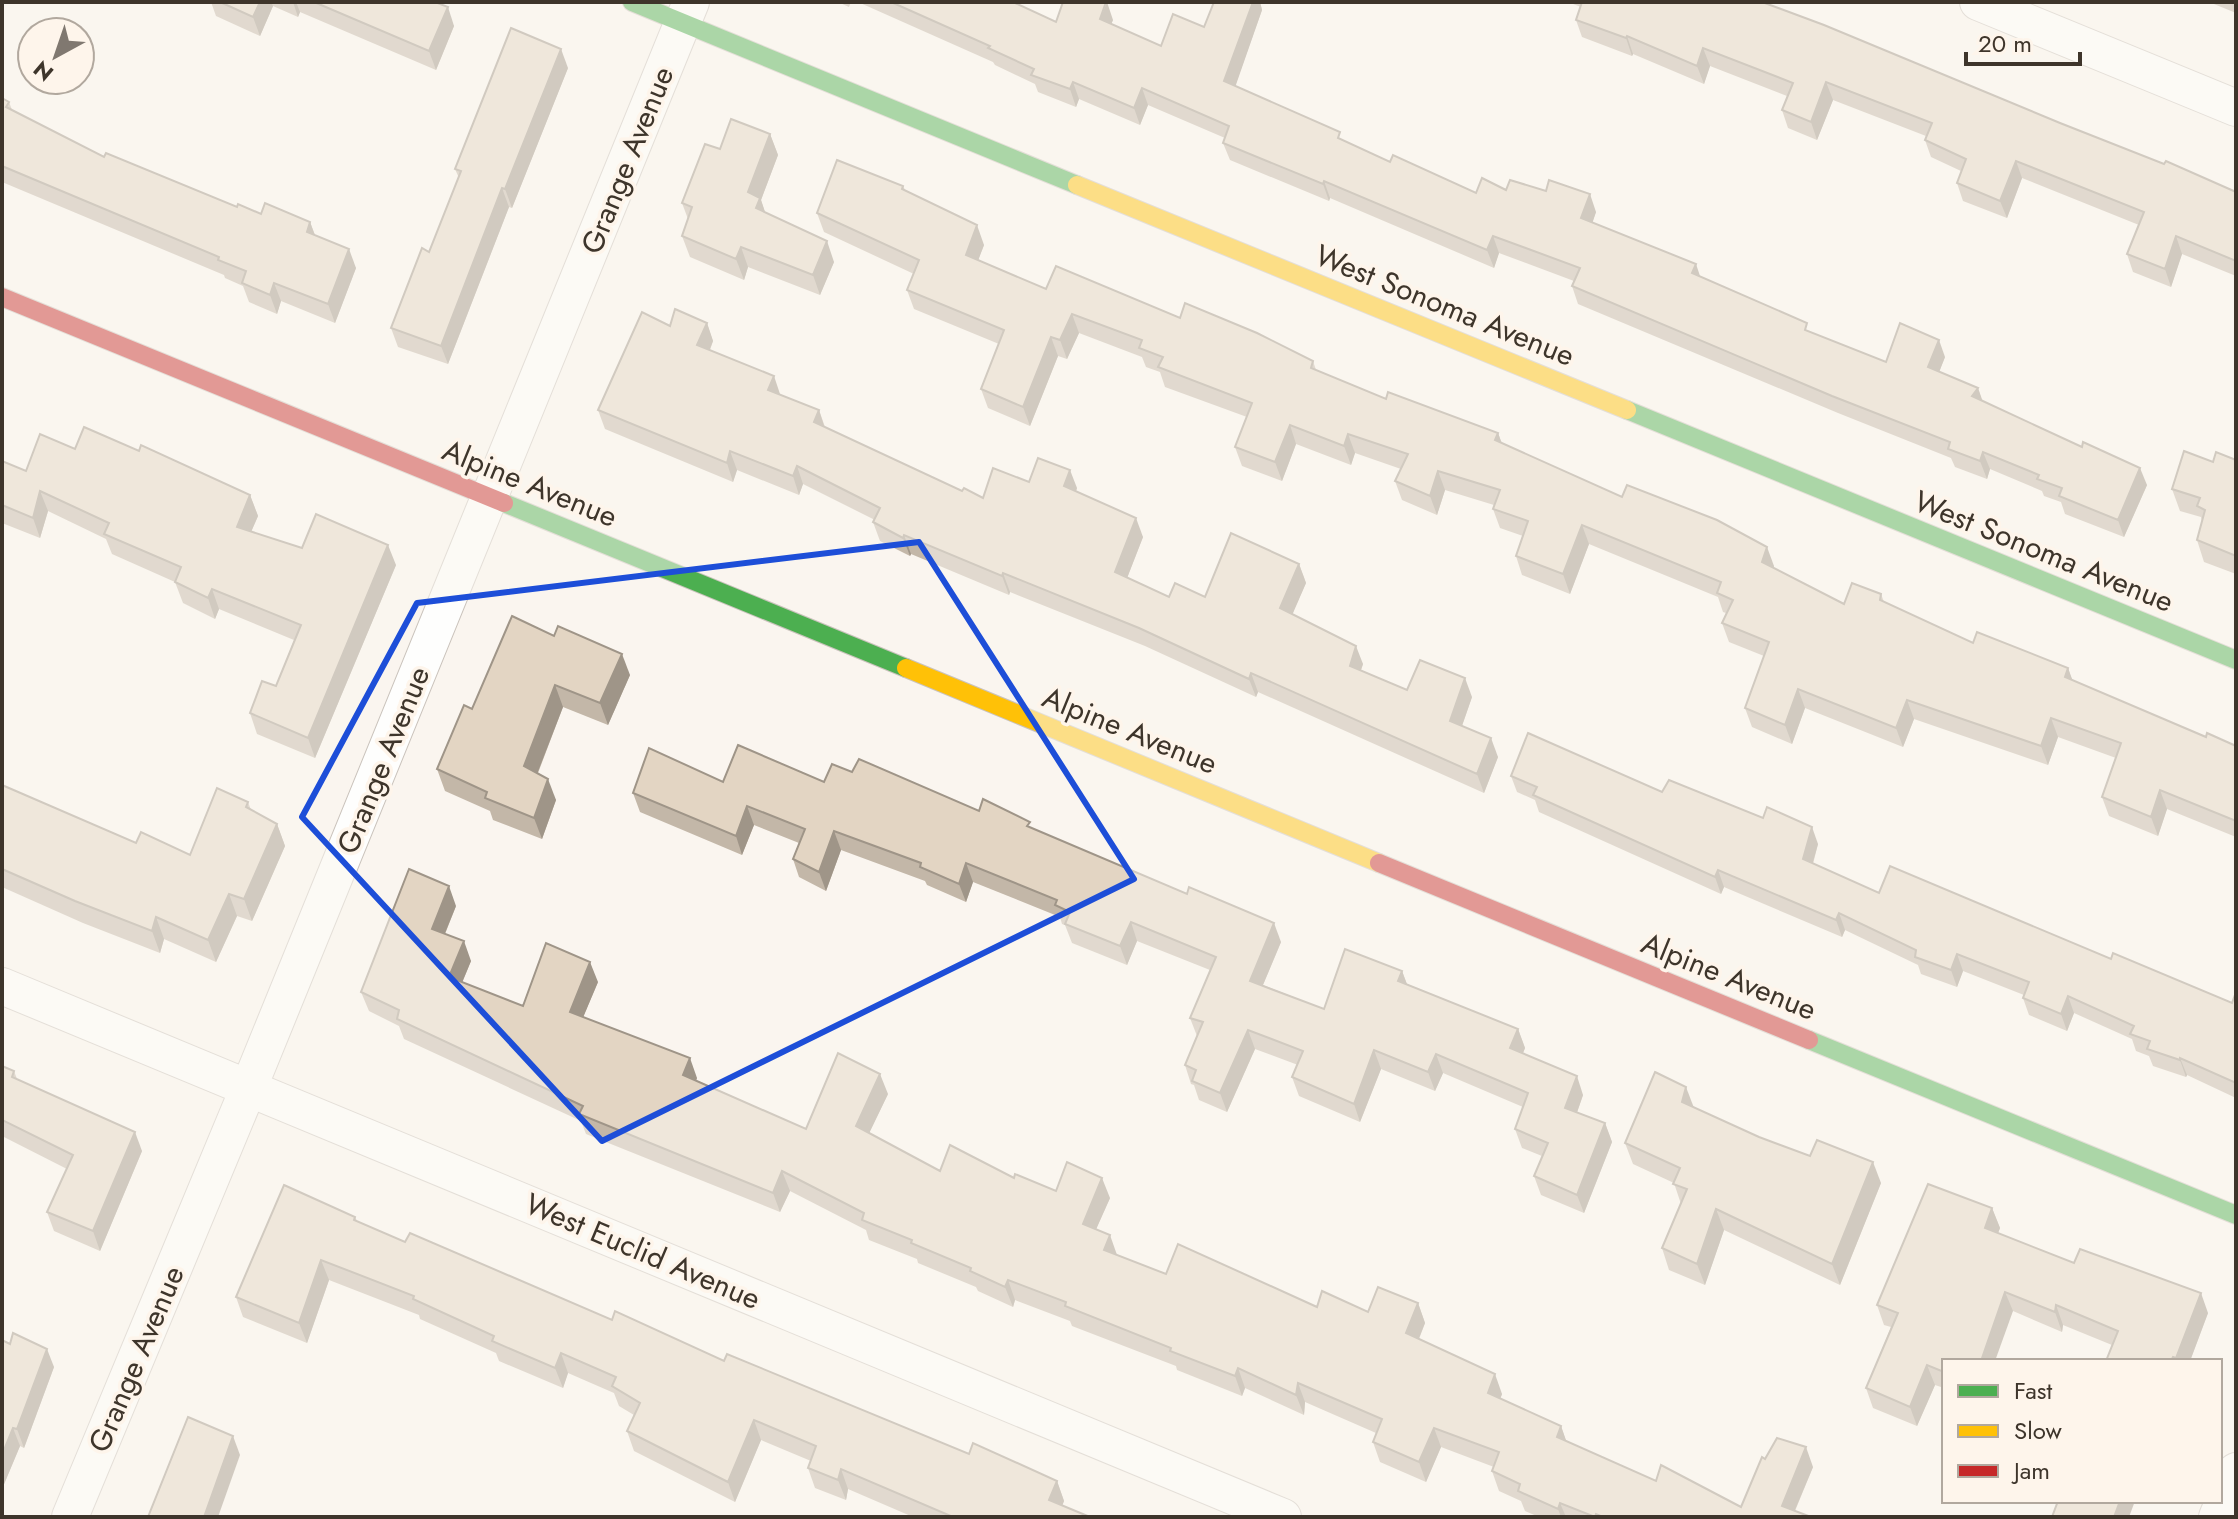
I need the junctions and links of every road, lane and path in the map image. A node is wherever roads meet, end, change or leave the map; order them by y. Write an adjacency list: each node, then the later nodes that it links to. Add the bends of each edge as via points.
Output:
1 (632, 2): 3 (street, West Sonoma Avenue)
2 (1978, 2): 4 (street)
3 (687, 12): 6 (street, Grange Avenue); 7 (street, West Sonoma Avenue)
4 (2236, 108)
5 (2, 297): 6 (street, Alpine Avenue)
6 (491, 497): 9 (street, Grange Avenue); 10 (street, Alpine Avenue)
7 (2236, 660)
8 (2, 986): 9 (street, West Euclid Avenue)
9 (249, 1087): 12 (street, Grange Avenue); 13 (street, West Euclid Avenue)
10 (2236, 1215)
11 (2236, 1471): 14 (street)
12 (70, 1517)
13 (1283, 1517)
14 (2217, 1517)

